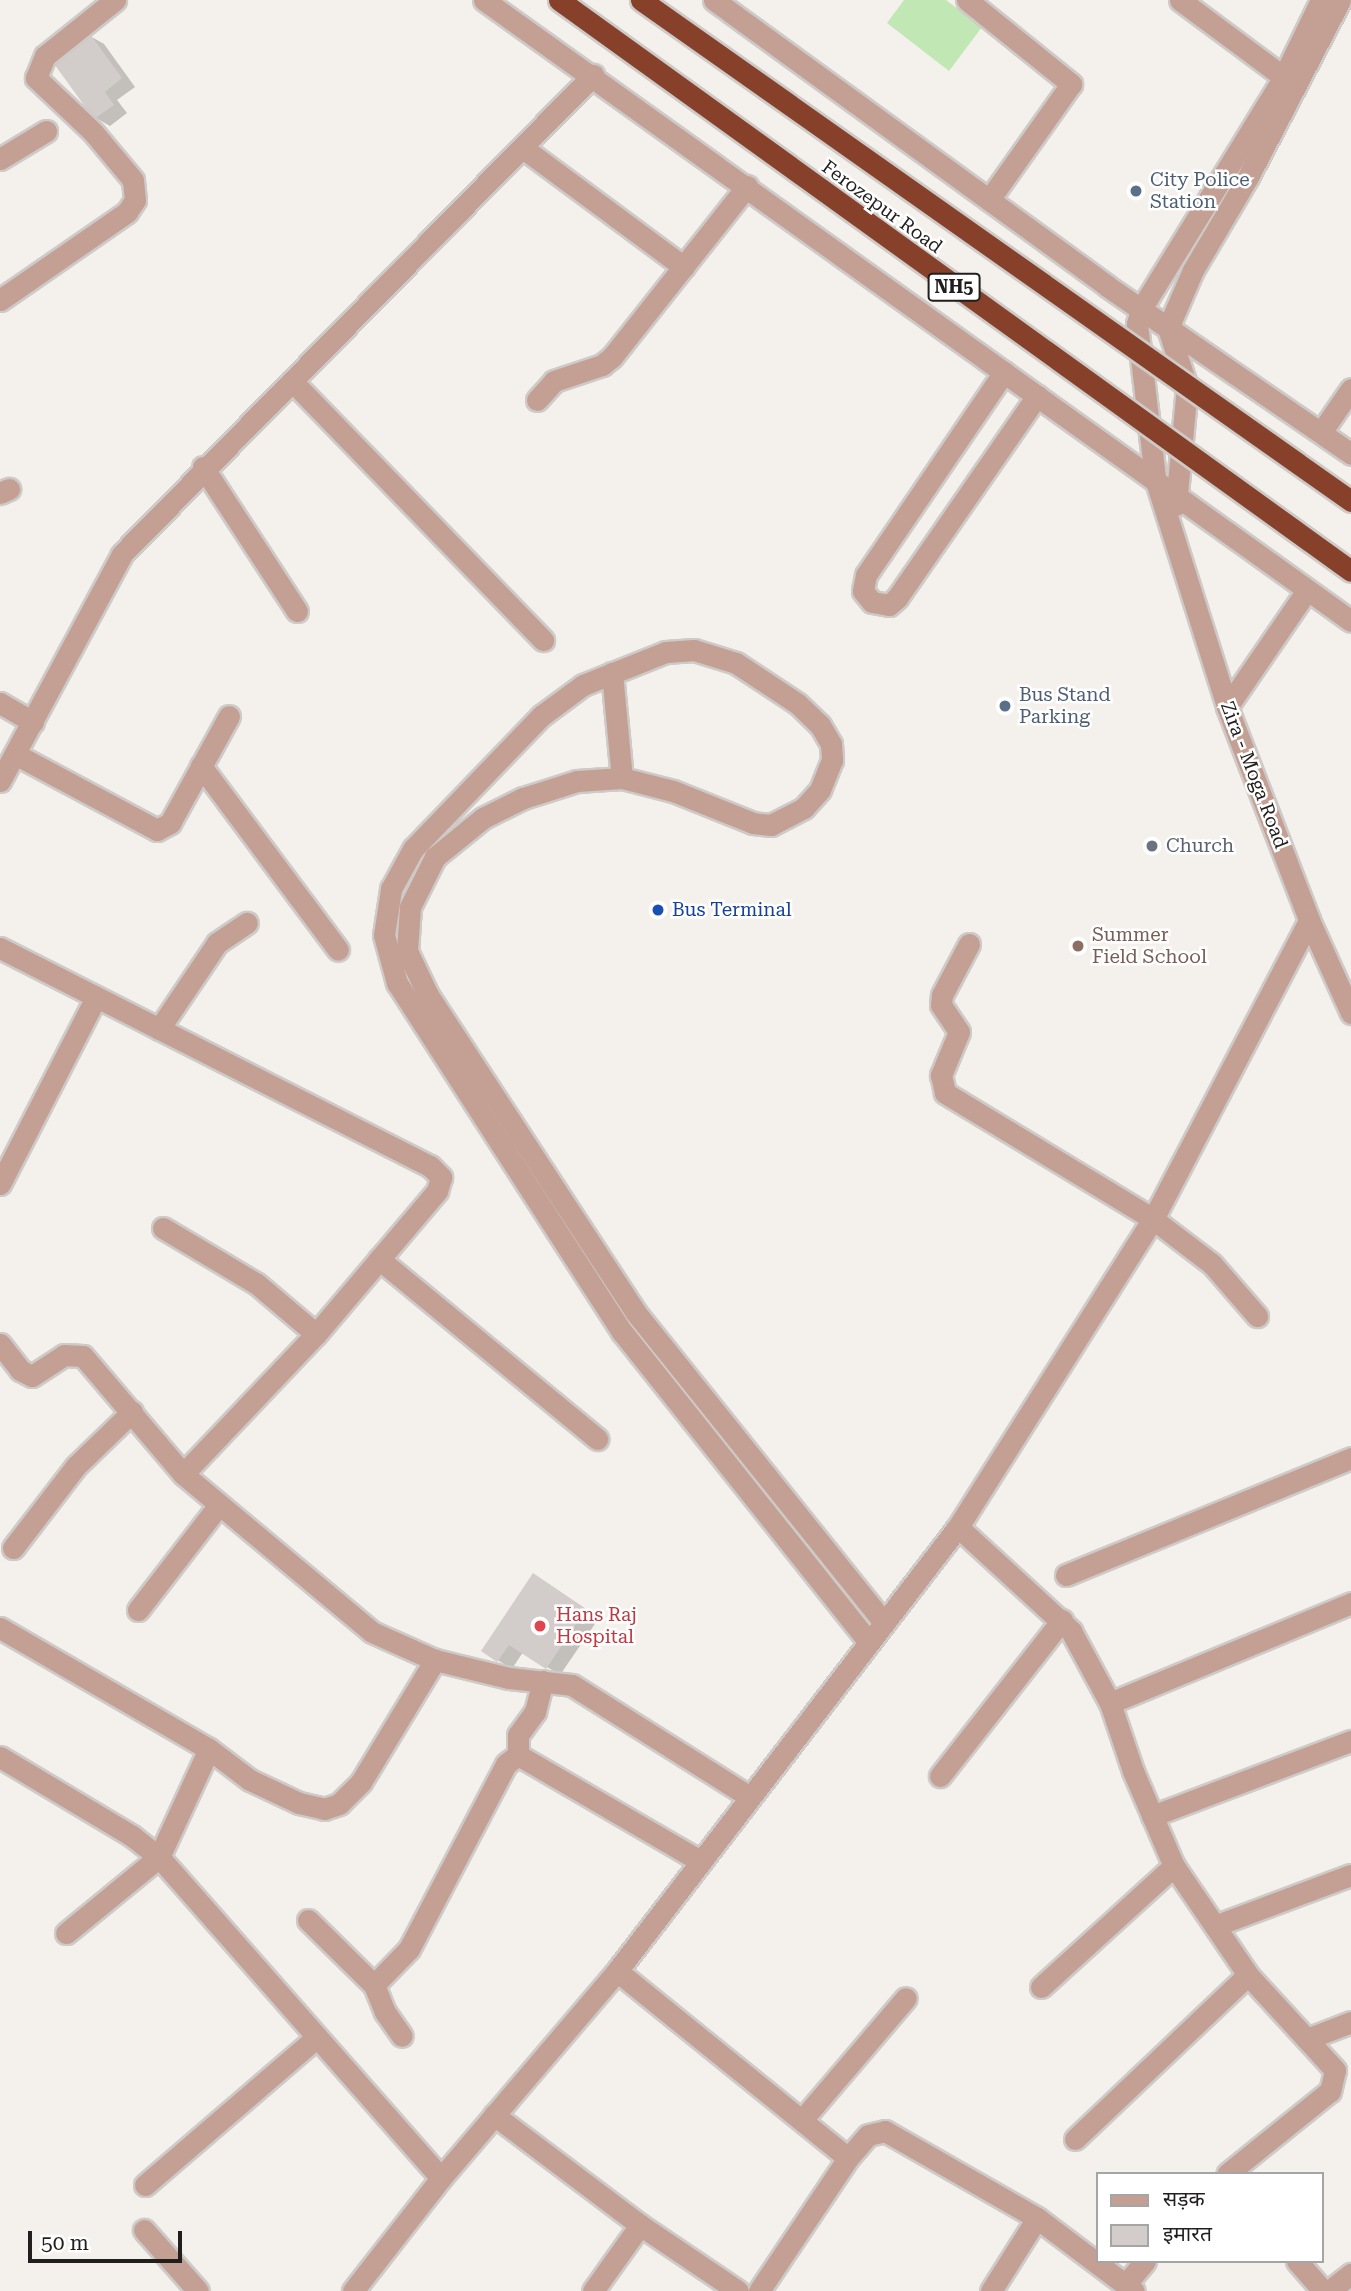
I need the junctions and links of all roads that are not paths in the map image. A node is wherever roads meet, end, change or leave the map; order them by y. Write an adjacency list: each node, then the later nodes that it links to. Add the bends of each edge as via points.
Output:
1 (115, 0): 18 (street, via 46,57 36,78 93,132 134,180 135,200 127,212)
2 (484, 0): 10 (street)
3 (559, 0): 33 (highway, Ferozepur Road / NH5, bridge)
4 (641, 0): 31 (highway, Ferozepur Road / NH5, bridge)
5 (714, 0): 16 (street)
6 (967, 0): 16 (street, via 1071,84)
7 (1180, 0): 11 (street)
8 (1321, 0): 11 (street)
9 (1340, 0): 11 (street)
10 (593, 75): 13 (street); 15 (street)
11 (1289, 83): 19 (street); 20 (street)
12 (46, 131): 14 (street)
13 (523, 148): 17 (street); 22 (street)
14 (0, 159)
15 (747, 186): 17 (street); 21 (street)
16 (989, 200): 19 (street)
17 (684, 267): 25 (street, via 612,357 554,382)
18 (0, 300)
19 (1141, 309): 20 (street); 29 (street, Zira - Moga Road, via 1138,345)
20 (1168, 328): 26 (street); 30 (street, Zira - Moga Road, via 1186,387)
21 (1004, 373): 24 (street); 24 (street, via 866,575 863,591 872,602 888,605 897,598)
22 (292, 381): 28 (street); 37 (street)
23 (1351, 389): 26 (street)
24 (1037, 396): 29 (street)
25 (537, 400)
26 (1322, 431): 27 (street)
27 (1351, 454)
28 (203, 467): 35 (street); 42 (street, via 122,554)
29 (1155, 478): 30 (street); 32 (street, Zira - Moga Road)
30 (1177, 496): 32 (street, Zira - Moga Road); 34 (street)
31 (1351, 501)
32 (1174, 531): 40 (street, Zira - Moga Road)
33 (1351, 571)
34 (1307, 590): 36 (street); 40 (street)
35 (297, 611)
36 (1351, 621)
37 (543, 640)
38 (612, 673): 45 (street); 45 (street, via 666,652 714,654 798,704 820,725 831,744 829,773 804,808 771,825 735,819 673,791); 75 (street, via 583,685 541,716 413,849 391,889 386,910 389,961 397,984 622,1332)
39 (0, 703): 42 (street)
40 (1227, 707): 47 (street, Zira - Moga Road)
41 (229, 716): 44 (street)
42 (33, 722): 43 (street)
43 (15, 754): 44 (street, via 157,830 170,822); 46 (street)
44 (201, 766): 51 (street)
45 (622, 778): 73 (street, via 577,781 523,798 450,841 424,872 413,899 407,951 428,995 636,1313)
46 (0, 781)
47 (1309, 920): 53 (street, Zira - Moga Road); 56 (street)
48 (247, 923): 54 (street, via 217,943)
49 (969, 944): 56 (street, via 942,995 941,1005 958,1032 941,1075 945,1093)
50 (0, 948): 52 (street)
51 (338, 950)
52 (95, 999): 54 (street); 55 (street)
53 (1351, 1013)
54 (159, 1029): 58 (street, via 436,1171 441,1177 437,1191)
55 (0, 1184)
56 (1153, 1219): 59 (street, via 1204,1257); 67 (street)
57 (163, 1228): 60 (street, via 257,1284)
58 (379, 1259): 60 (street); 63 (street)
59 (1257, 1316)
60 (316, 1334): 65 (street)
61 (0, 1345): 62 (street, via 20,1370 32,1376 64,1355 83,1356)
62 (132, 1412): 65 (street); 68 (street, via 76,1466)
63 (597, 1440)
64 (1351, 1458): 69 (street)
65 (183, 1474): 66 (street)
66 (219, 1505): 71 (street); 76 (street, via 372,1632)
67 (958, 1527): 72 (street); 73 (street)
68 (13, 1548)
69 (1066, 1576)
70 (1351, 1603): 78 (street)
71 (138, 1610)
72 (1062, 1620): 78 (street); 83 (street)
73 (883, 1621): 75 (street)
74 (0, 1628): 80 (street)
75 (868, 1641): 84 (street)
76 (435, 1660): 77 (street); 80 (street, via 361,1782 340,1804 324,1809 299,1803 250,1780)
77 (543, 1681): 81 (street, via 535,1712 518,1735); 84 (street, via 572,1685)
78 (1110, 1703): 85 (street)
79 (1351, 1741): 85 (street)
80 (209, 1749): 86 (street)
81 (518, 1755): 87 (street); 95 (street, via 506,1764 409,1948)
82 (0, 1757): 86 (street)
83 (940, 1776)
84 (750, 1797): 87 (street)
85 (1152, 1816): 88 (street)
86 (159, 1857): 92 (street); 100 (street)
87 (700, 1861): 93 (street)
88 (1174, 1866): 91 (street); 96 (street)
89 (1351, 1875): 91 (street)
90 (308, 1920): 95 (street)
91 (1217, 1925): 94 (street)
92 (66, 1933)
93 (617, 1971): 102 (street); 103 (street)
94 (1248, 1975): 101 (street); 104 (street)
95 (374, 1985): 99 (street)
96 (1041, 1987)
97 (906, 1998): 103 (street)
98 (1351, 2022): 101 (street)
99 (402, 2036)
100 (316, 2038): 107 (street); 108 (street)
101 (1307, 2039): 106 (street, via 1335,2070 1335,2083)
102 (494, 2115): 107 (street); 110 (street)
103 (802, 2120): 105 (street)
104 (1075, 2138)
105 (848, 2158): 109 (street, via 868,2135 894,2133); 122 (street)
106 (1229, 2172)
107 (441, 2178): 119 (street)
108 (145, 2185)
109 (1037, 2218): 112 (street); 123 (street)
110 (640, 2225): 120 (street); 121 (street)
111 (144, 2230): 118 (street)
112 (1096, 2262)
113 (1097, 2263): 117 (street)
114 (1144, 2263): 117 (street)
115 (1299, 2263): 124 (street)
116 (1351, 2274): 125 (street)
117 (1130, 2288)
118 (198, 2291)
119 (353, 2291)
120 (593, 2291)
121 (738, 2291)
122 (759, 2291)
123 (991, 2291)
124 (1323, 2291)
125 (1329, 2291)

